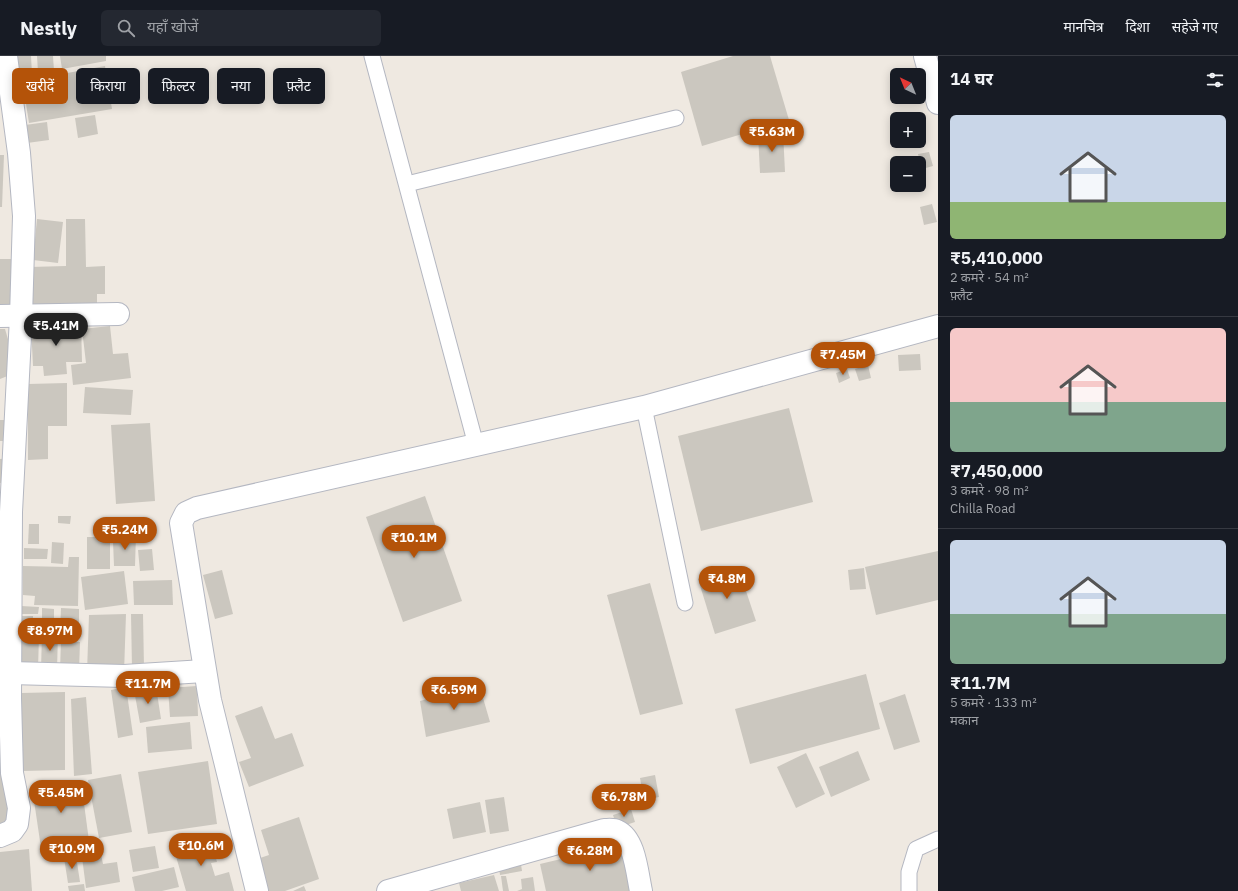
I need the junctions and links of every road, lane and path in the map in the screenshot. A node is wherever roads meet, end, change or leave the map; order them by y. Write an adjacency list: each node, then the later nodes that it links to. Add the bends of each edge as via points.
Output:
1 (6, 56): 9 (street, via 19,153 24,216)
2 (372, 56): 6 (lane)
3 (925, 56): 4 (street)
4 (938, 103)
5 (676, 118): 6 (lane)
6 (407, 184): 12 (lane)
7 (118, 314): 9 (street)
8 (0, 316): 9 (street)
9 (21, 317): 13 (street)
10 (938, 326): 11 (street)
11 (644, 407): 12 (street); 14 (lane)
12 (476, 445): 15 (street, via 186,512 181,523)
13 (6, 512): 16 (street)
14 (685, 603)
15 (204, 671): 16 (street, via 124,676); 20 (street)
16 (10, 673): 17 (street)
17 (5, 698): 18 (street, via 12,773 19,808 18,824 12,831)
18 (0, 836)
19 (938, 838): 23 (lane, via 916,849 909,872)
20 (257, 891)
21 (388, 891): 22 (street, via 604,830 616,830 625,837 631,850)
22 (641, 891)
23 (909, 891)

